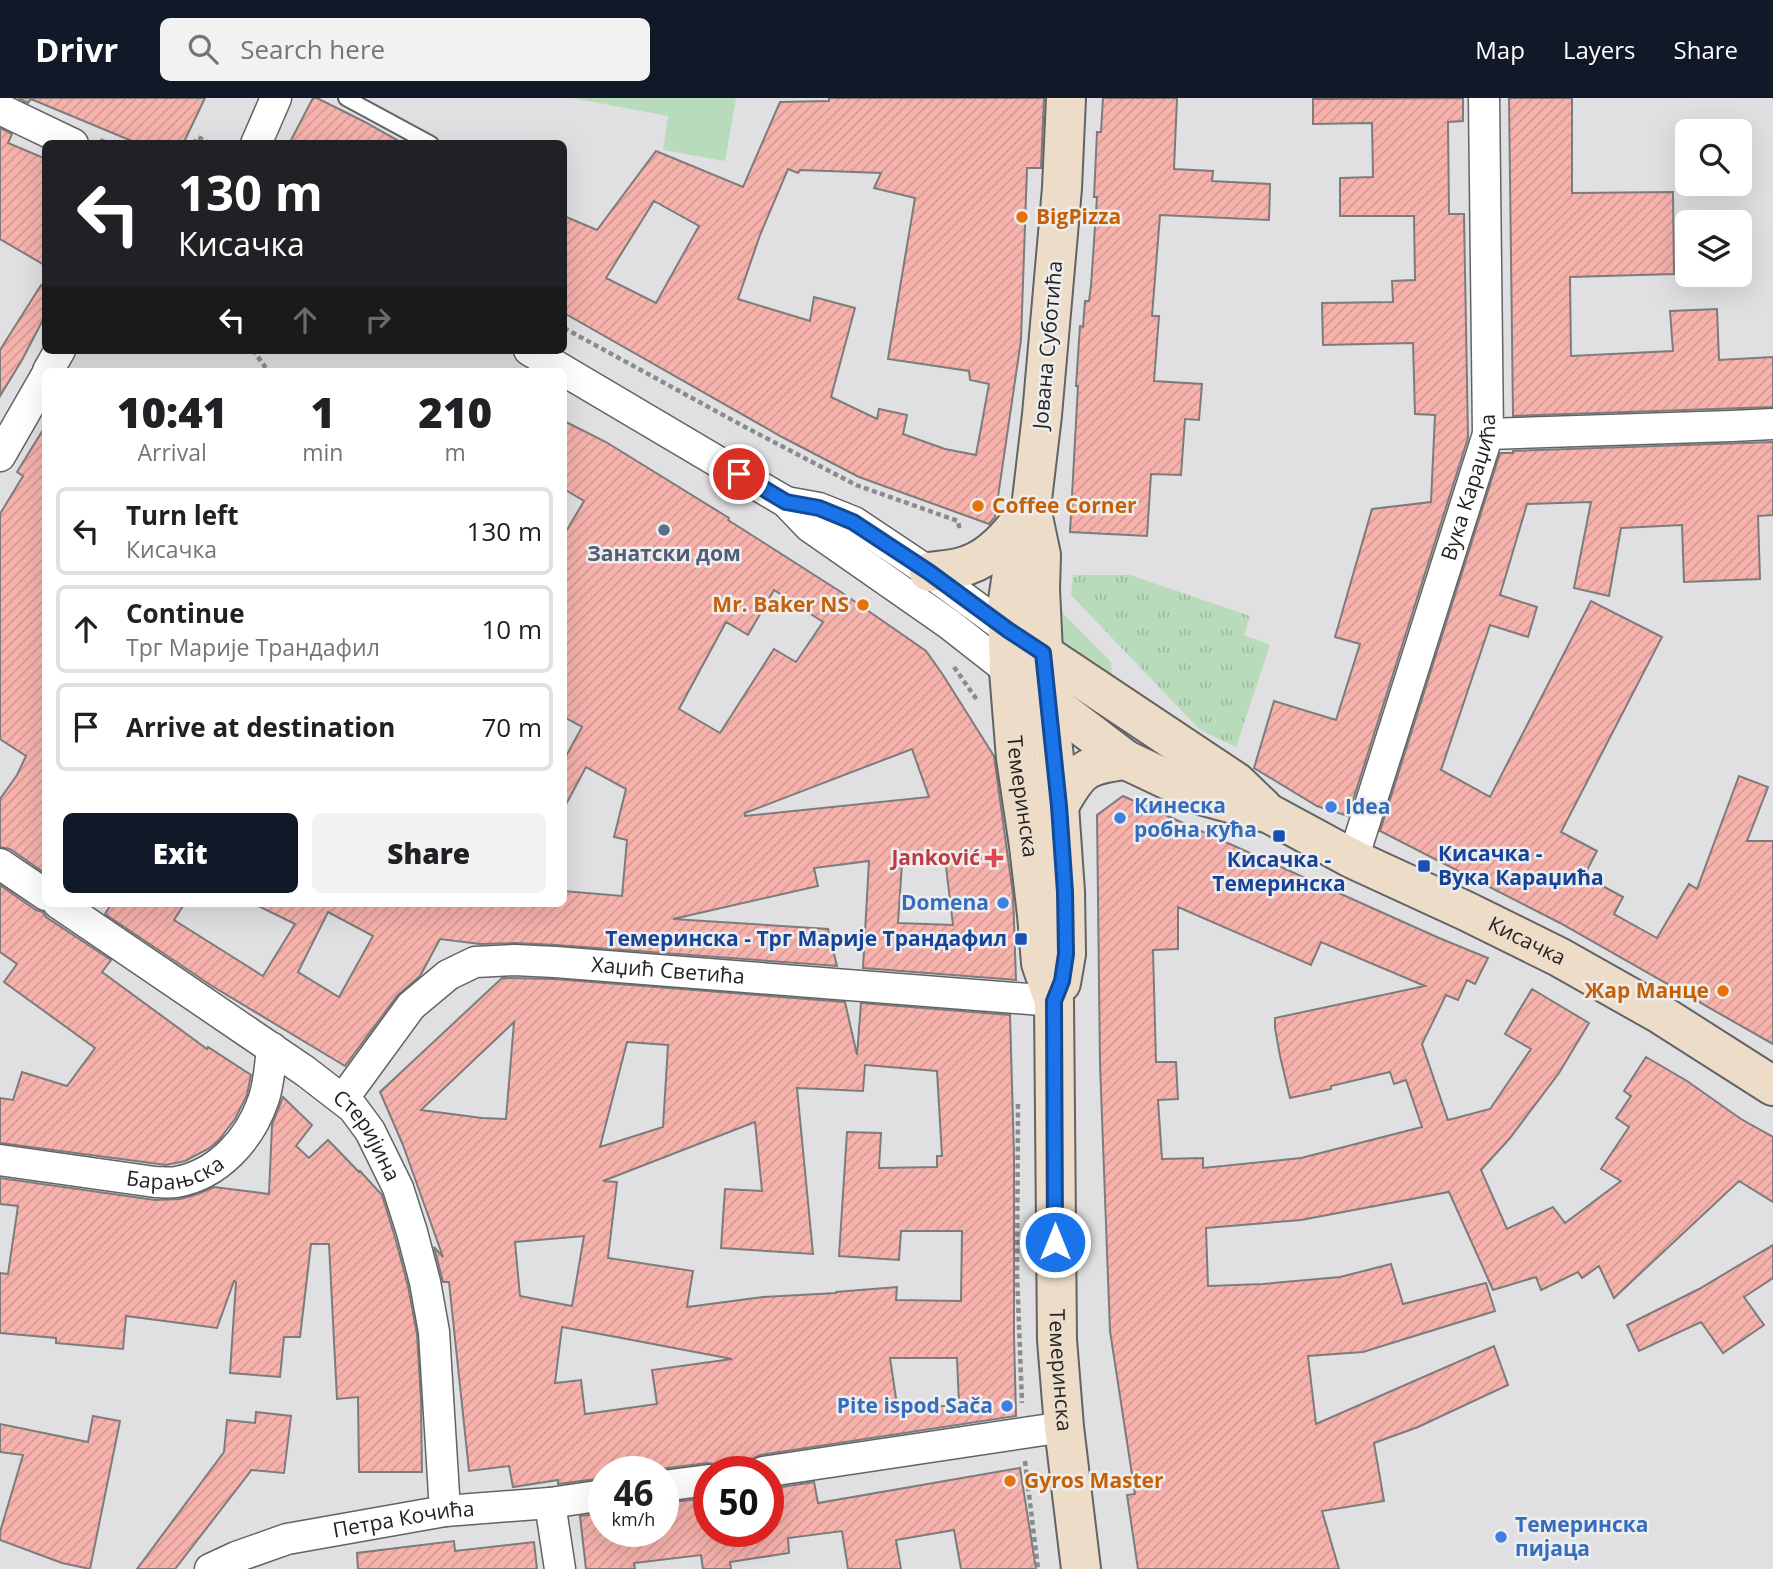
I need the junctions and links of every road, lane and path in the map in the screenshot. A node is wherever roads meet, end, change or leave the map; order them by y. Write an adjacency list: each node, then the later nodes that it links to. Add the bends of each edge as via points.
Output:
1 (276, 98): 7 (street)
2 (346, 98): 8 (lane)
3 (1066, 98): 18 (main road, Јована Суботића, via 1061,201)
4 (1484, 98): 15 (street, Вука Караџића)
5 (0, 109): 6 (street)
6 (65, 140)
7 (258, 140)
8 (424, 140)
9 (567, 330): 19 (path, via 856,485 958,521)
10 (536, 354): 11 (street)
11 (559, 368)
12 (567, 372): 17 (street)
13 (42, 383): 16 (street)
14 (1773, 424): 15 (street)
15 (1488, 434): 30 (street, Вука Караџића)
16 (0, 456)
17 (786, 502): 20 (street, via 819,508 853,522); 24 (street, via 810,527)
18 (1031, 508): 20 (main road, via 986,556 969,565); 21 (main road, Јована Суботића, via 1009,586); 22 (main road, Јована Суботића, via 1041,555)
19 (961, 540)
20 (929, 572): 21 (street)
21 (1008, 630): 22 (main road, Кисачка); 24 (main road, Јована Суботића)
22 (1043, 653): 25 (main road, Темеринска); 29 (main road, Кисачка, via 1236,782)
23 (950, 663): 26 (path)
24 (1009, 671): 25 (main road, Кисачка); 34 (main road, Темеринска, via 1041,963)
25 (1048, 701): 27 (main road, Кисачка); 28 (main road, Темеринска)
26 (980, 706)
27 (1126, 760): 28 (main road, via 1087,769 1074,780); 29 (main road, Кисачка, via 1200,795)
28 (1059, 806): 34 (main road, Темеринска, via 1066,954)
29 (1269, 814): 30 (main road, Кисачка)
30 (1353, 859): 36 (main road, Кисачка, via 1559,957)
31 (0, 864): 32 (street)
32 (42, 892)
33 (64, 907): 35 (street, Стеријина)
34 (1054, 1001): 37 (street, Хаџић Светића, via 555,962 475,962 447,975 411,1006); 39 (main road, Темеринска, via 1057,1340)
35 (272, 1048): 37 (street, Стеријина); 38 (street, Барањска, via 263,1101 253,1122 229,1155 197,1175 155,1182)
36 (1773, 1086)
37 (343, 1099): 43 (street, Стеријина, via 370,1131 398,1188 425,1282 433,1332)
38 (0, 1160)
39 (1064, 1427): 40 (street); 46 (main road, Темеринска)
40 (784, 1469)
41 (588, 1497): 42 (street, Петра Кочића)
42 (550, 1503): 43 (street, Петра Кочића); 45 (street)
43 (445, 1511): 44 (street, Петра Кочића, via 287,1539)
44 (210, 1569)
45 (560, 1569)
46 (1081, 1569)

